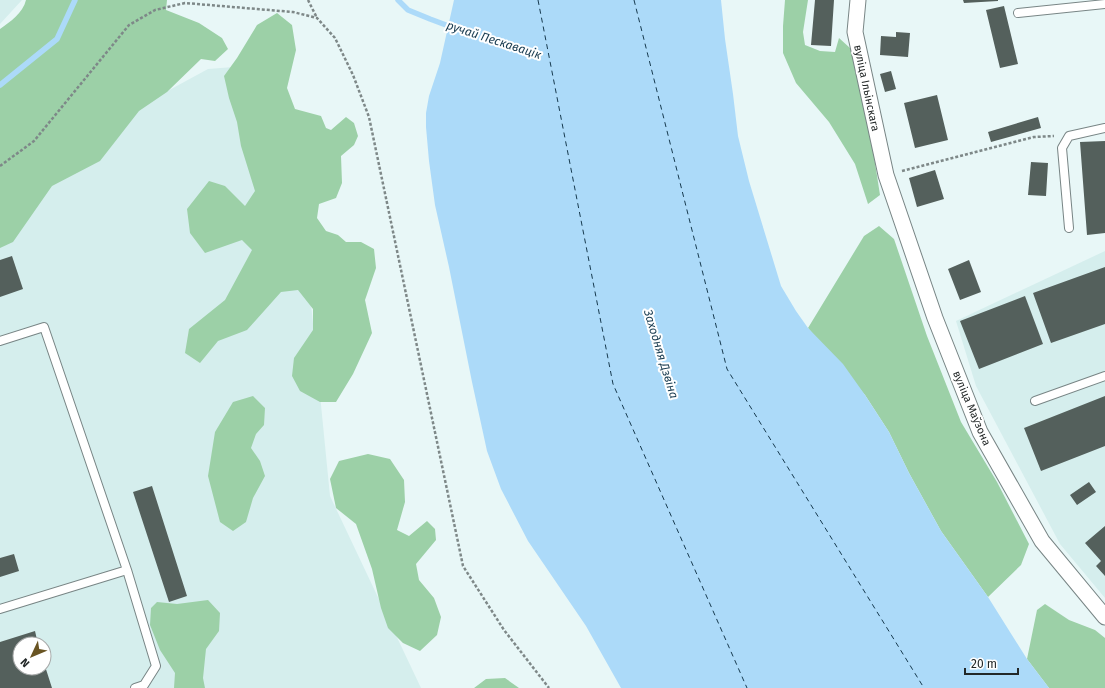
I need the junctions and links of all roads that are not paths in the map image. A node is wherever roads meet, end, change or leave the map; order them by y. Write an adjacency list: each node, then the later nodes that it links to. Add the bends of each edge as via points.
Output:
1 (858, 0): 5 (street, вуліца Ільінскага, via 854,32)
2 (1105, 4): 3 (lane)
3 (1018, 13)
4 (1105, 128): 6 (lane, via 1069,136 1062,148)
5 (886, 175): 12 (street, вуліца Маўзона, via 935,318 980,432 1042,541)
6 (1069, 228)
7 (0, 341): 10 (lane, via 44,327)
8 (1105, 376): 9 (lane)
9 (1035, 401)
10 (127, 570): 11 (lane); 13 (lane, via 156,666)
11 (0, 609)
12 (1105, 617)
13 (145, 686): 14 (lane)
14 (135, 688)

